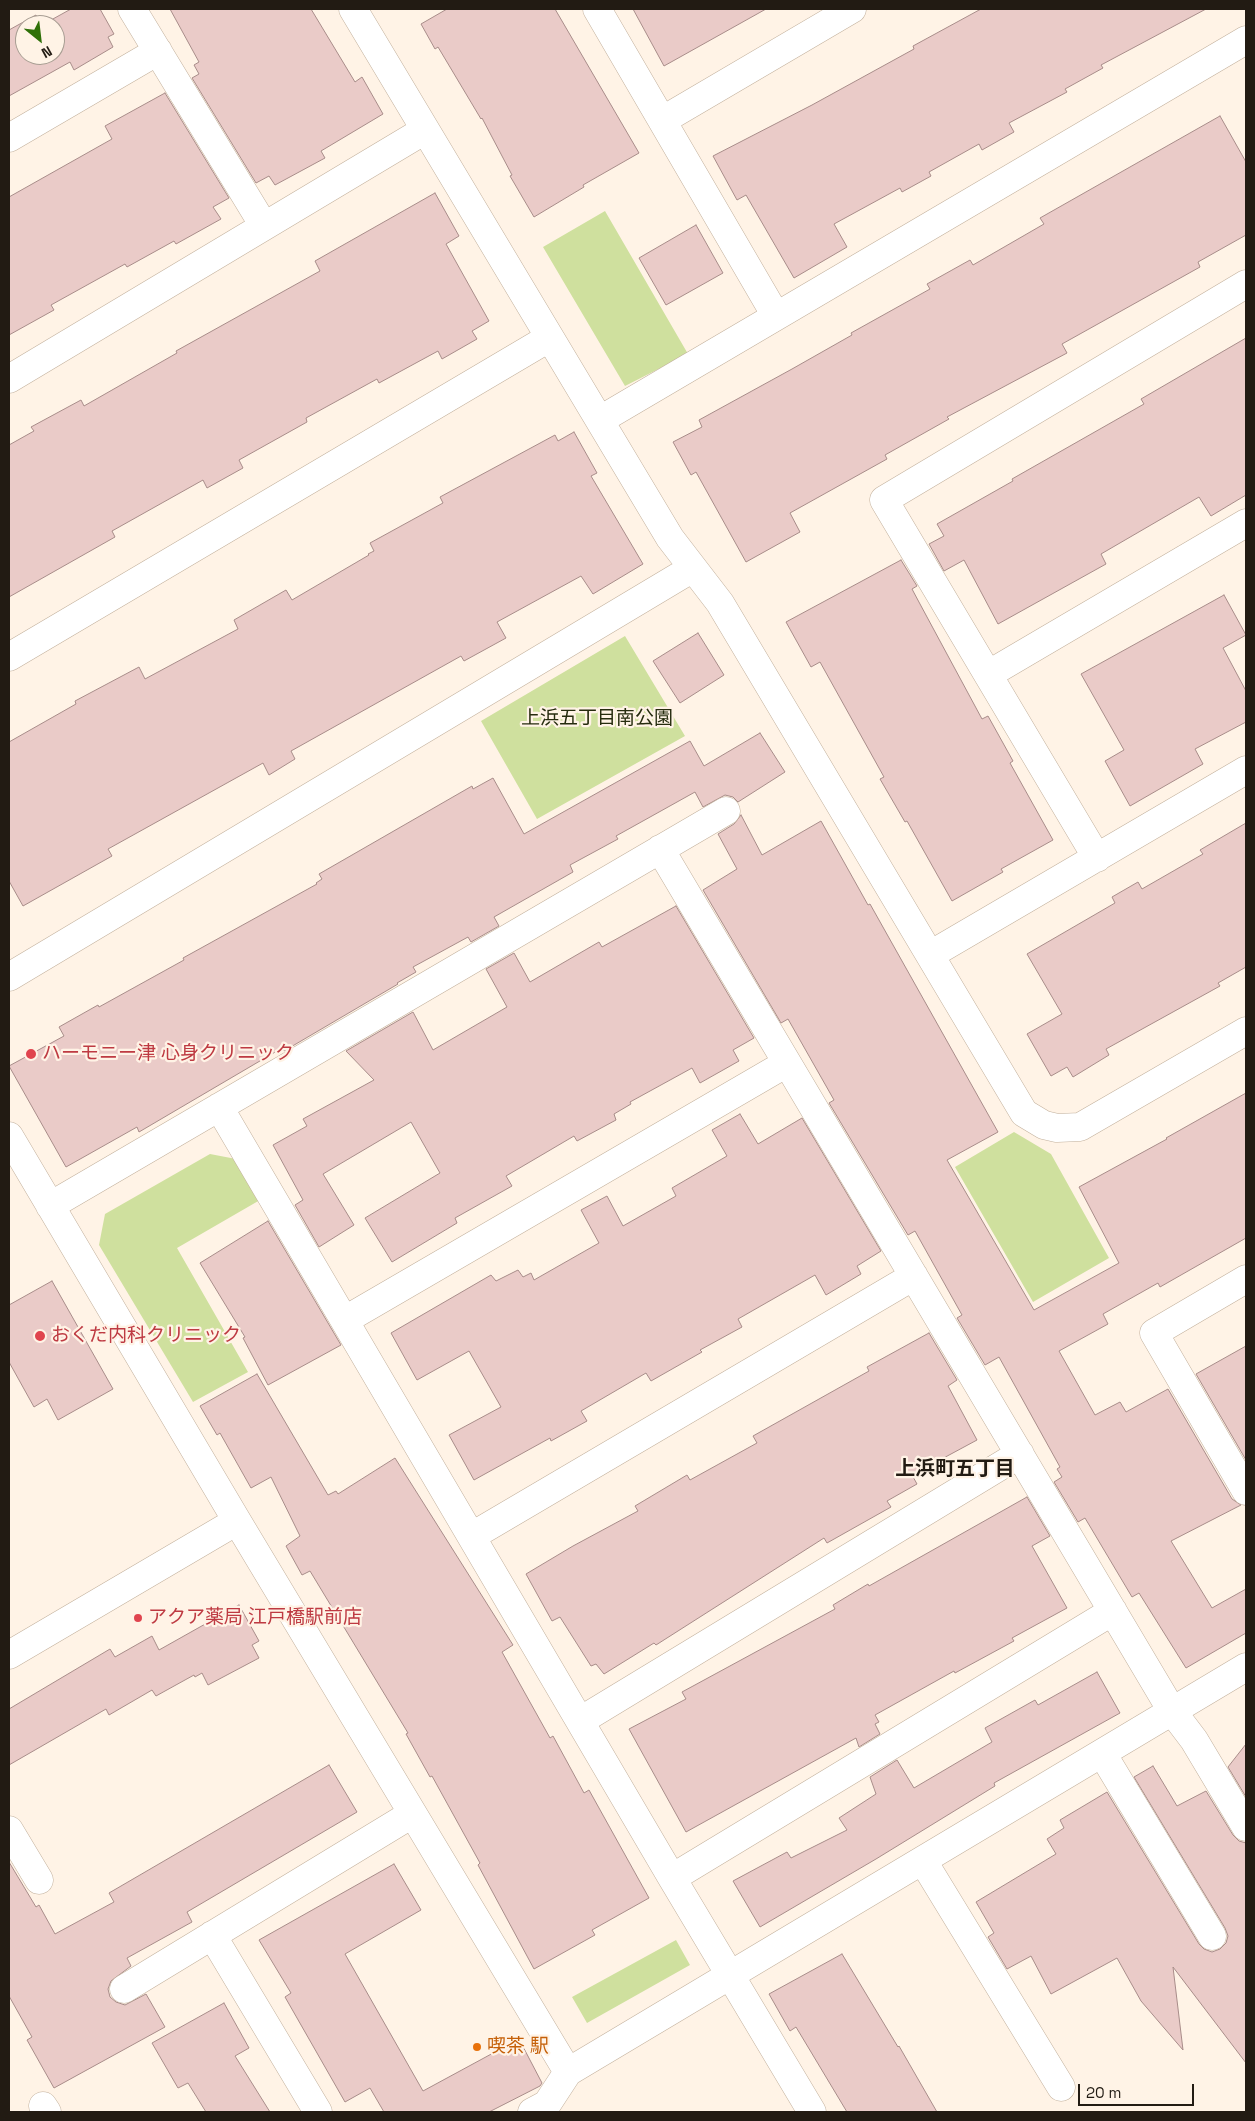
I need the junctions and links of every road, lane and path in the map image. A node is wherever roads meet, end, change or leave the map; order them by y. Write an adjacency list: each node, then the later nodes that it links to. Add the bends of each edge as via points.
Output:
1 (132, 9): 6 (street)
2 (353, 9): 8 (street)
3 (597, 9): 7 (street)
4 (852, 9): 7 (street)
5 (1246, 40): 12 (street)
6 (158, 51): 9 (street); 10 (street)
7 (664, 120): 12 (street)
8 (425, 130): 10 (street); 13 (street)
9 (9, 138)
10 (264, 226): 14 (street)
11 (1246, 284): 19 (street, via 884,500)
12 (776, 316): 15 (street)
13 (549, 338): 15 (street); 18 (street)
14 (9, 379)
15 (600, 420): 17 (street, via 670,538)
16 (1246, 523): 19 (street)
17 (694, 568): 24 (street, via 720,603); 25 (street)
18 (9, 657)
19 (989, 674): 23 (street)
20 (1246, 770): 23 (street)
21 (726, 811): 22 (street)
22 (660, 849): 27 (street); 28 (street)
23 (1097, 858): 24 (street)
24 (930, 955): 26 (street, via 1024,1113 1044,1125 1080,1127)
25 (9, 977)
26 (1246, 1031)
27 (787, 1062): 31 (street); 33 (street)
28 (219, 1107): 30 (street); 33 (street)
29 (9, 1136): 30 (street)
30 (50, 1206): 36 (street)
31 (914, 1276): 34 (street); 37 (street)
32 (1246, 1279): 35 (street, via 1154,1333)
33 (345, 1320): 37 (street)
34 (1020, 1454): 38 (street); 42 (street)
35 (1246, 1490)
36 (237, 1521): 39 (street); 44 (street)
37 (472, 1536): 42 (street)
38 (1113, 1611): 41 (street); 48 (street)
39 (9, 1655)
40 (1246, 1667): 41 (street)
41 (1172, 1711): 43 (street); 45 (street, via 1194,1740)
42 (580, 1721): 48 (street)
43 (1102, 1753): 47 (street); 51 (street)
44 (412, 1814): 50 (street); 54 (street)
45 (1246, 1827)
46 (9, 1830): 49 (street)
47 (923, 1861): 52 (street); 55 (street)
48 (672, 1878): 52 (street)
49 (39, 1880)
50 (212, 1935): 53 (street); 56 (street)
51 (1212, 1936)
52 (730, 1976): 54 (street); 58 (street)
53 (124, 1989)
54 (568, 2072): 57 (street, via 547,2104)
55 (1061, 2087)
56 (318, 2112)
57 (532, 2112)
58 (812, 2112)

